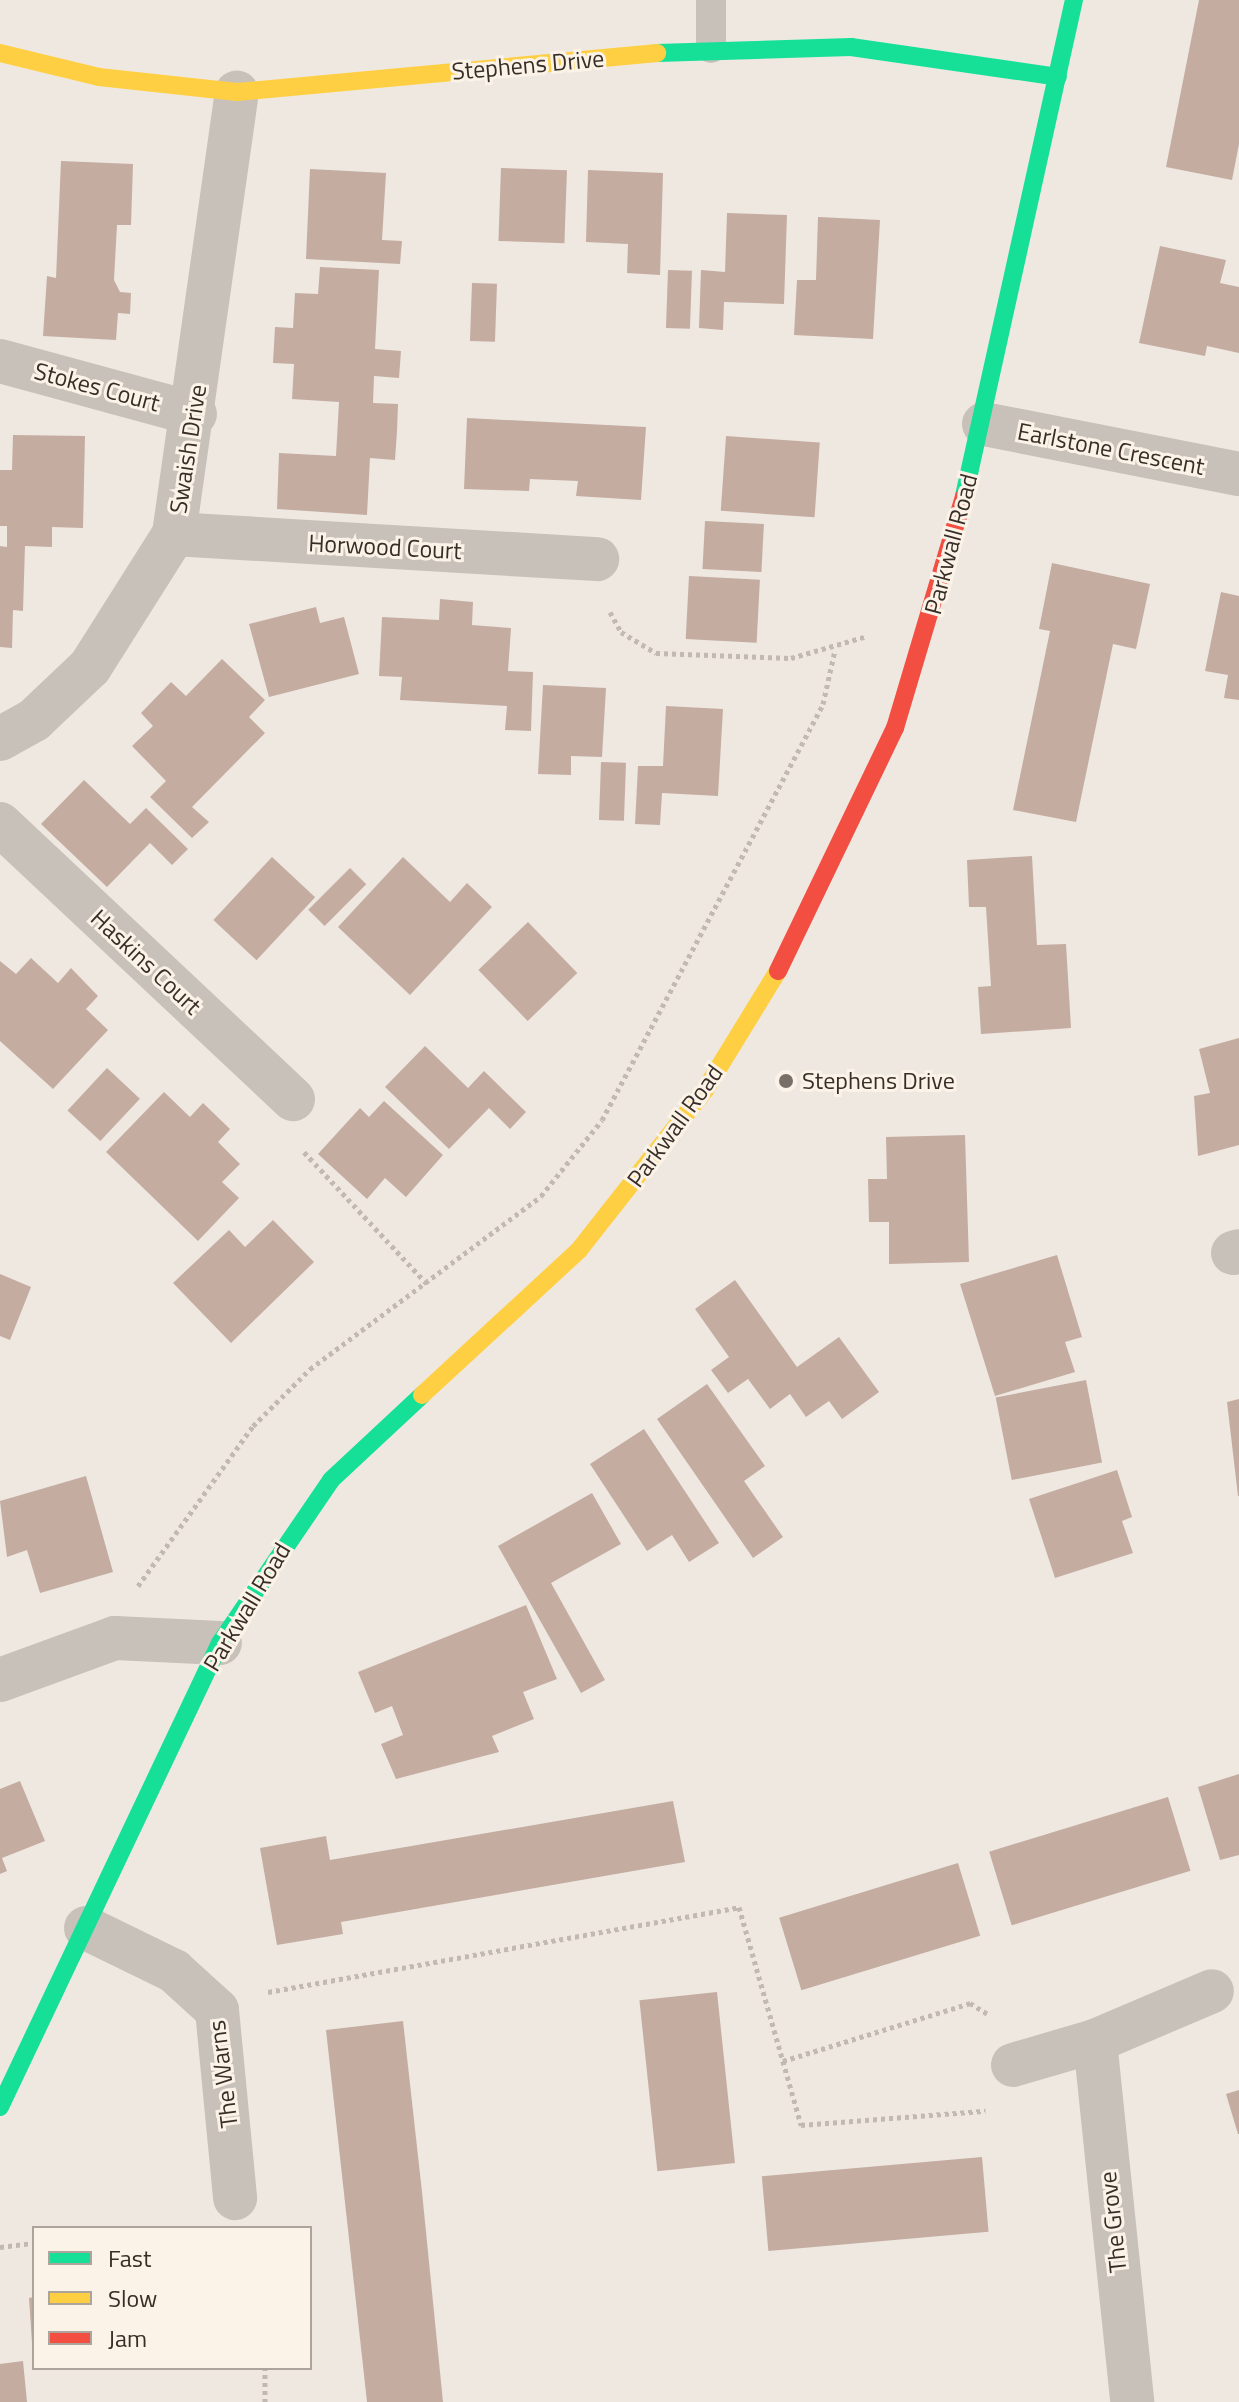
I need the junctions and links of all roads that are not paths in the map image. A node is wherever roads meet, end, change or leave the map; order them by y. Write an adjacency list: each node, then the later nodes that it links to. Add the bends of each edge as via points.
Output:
1 (711, 0): 3 (lane)
2 (1074, 0): 5 (street, Parkwall Road)
3 (711, 48): 5 (street, Stephens Drive, via 851,47); 6 (street, Stephens Drive)
4 (0, 53): 6 (street, Stephens Drive, via 99,77)
5 (1058, 77): 9 (street, Parkwall Road)
6 (237, 92): 8 (street, Swaish Drive)
7 (0, 361): 8 (street, Stokes Court)
8 (195, 414): 11 (street, Swaish Drive)
9 (984, 424): 10 (street, Earlstone Crescent); 16 (street, Parkwall Road, via 934,607 850,832 784,962 705,1090 579,1250 331,1480)
10 (1239, 474)
11 (174, 534): 12 (street, Horwood Court); 13 (street, Swaish Drive, via 90,667 34,720)
12 (588, 559)
13 (0, 739)
14 (0, 824): 15 (street, Haskins Court)
15 (293, 1099)
16 (220, 1643): 17 (street, via 115,1638); 18 (street, Parkwall Road)
17 (0, 1680)
18 (86, 1928): 22 (street, Parkwall Road); 23 (street, The Warns, via 174,1971 217,2010)
19 (1212, 1991): 20 (street)
20 (1095, 2041): 21 (street); 24 (street, The Grove)
21 (1031, 2060)
22 (0, 2107)
23 (235, 2198)
24 (1132, 2402)

